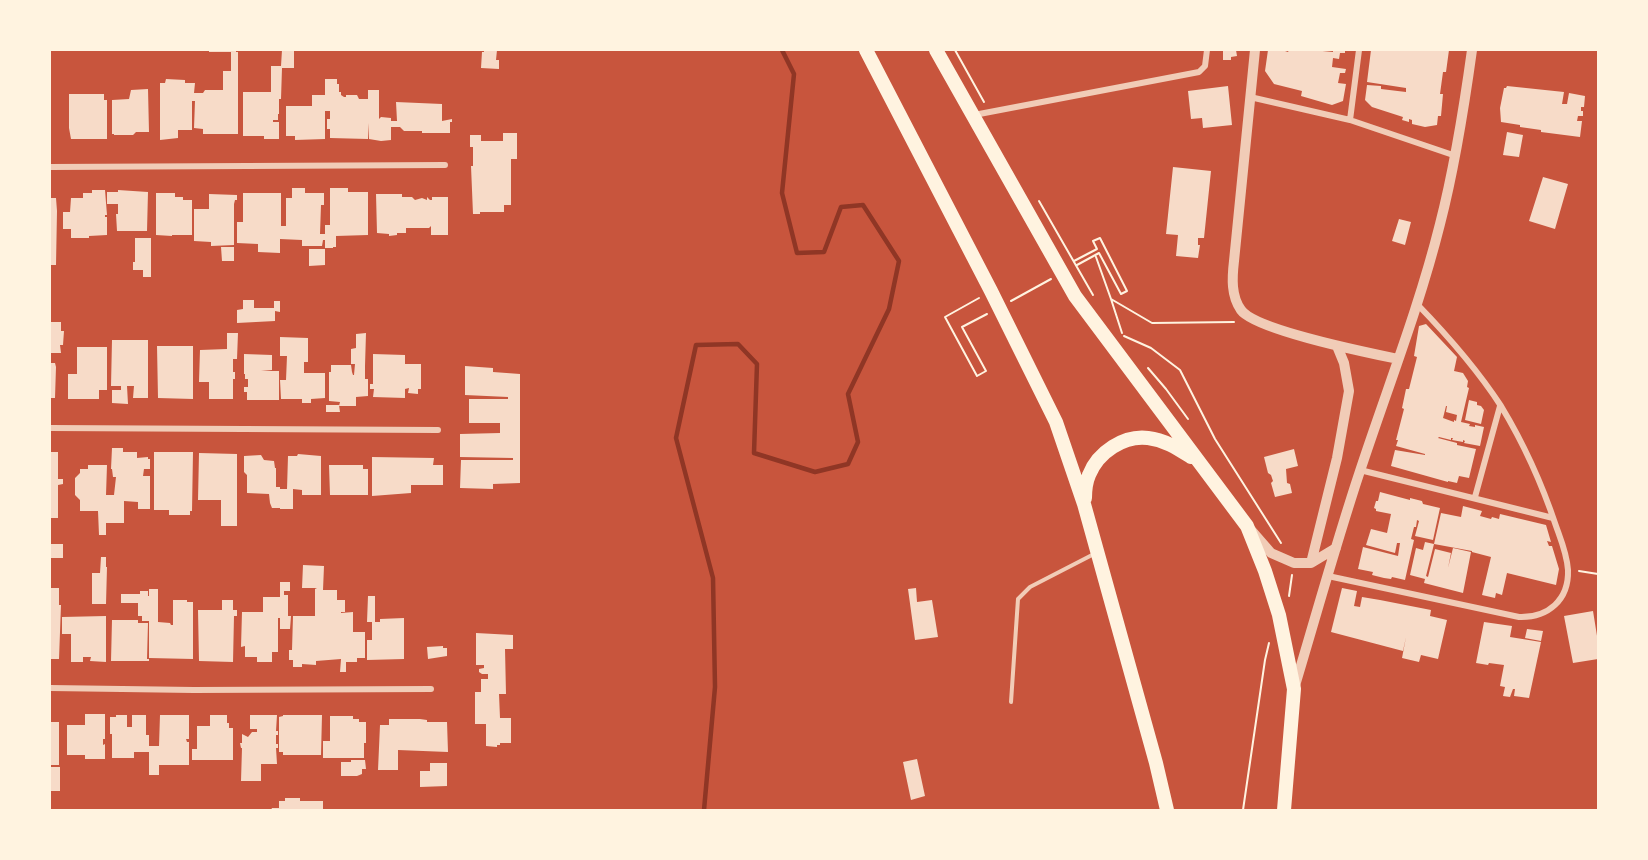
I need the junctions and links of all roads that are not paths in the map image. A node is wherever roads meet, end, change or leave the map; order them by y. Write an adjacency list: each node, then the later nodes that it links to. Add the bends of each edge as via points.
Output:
1 (867, 50): 22 (main road, via 1056,422)
2 (936, 50): 8 (main road)
3 (1207, 50): 8 (street, via 1205,66 1199,72)
4 (1255, 50): 7 (street)
5 (1359, 50): 9 (street)
6 (1472, 50): 10 (street)
7 (1249, 97): 9 (street); 14 (street, via 1233,276 1235,299 1242,312 1258,322)
8 (973, 115): 19 (main road, via 1075,296)
9 (1350, 120): 10 (street)
10 (1456, 156): 13 (street)
11 (445, 165): 12 (street)
12 (50, 167)
13 (1417, 304): 15 (street); 16 (street, via 1462,352)
14 (1337, 346): 15 (street); 27 (street, via 1349,391)
15 (1398, 359): 20 (street)
16 (1500, 406): 21 (street); 23 (street, via 1525,449)
17 (50, 428): 18 (street)
18 (438, 430)
19 (1200, 463): 22 (main road, via 1160,440 1125,440 1109,448 1089,474); 24 (main road)
20 (1360, 470): 21 (street); 25 (street)
21 (1474, 497): 23 (street)
22 (1084, 504): 26 (main road)
23 (1553, 518): 28 (street, via 1566,556 1565,588 1556,604 1531,617)
24 (1247, 526): 27 (street, via 1271,553 1294,564); 31 (main road, via 1279,615)
25 (1336, 548): 27 (street); 28 (street)
26 (1097, 553): 32 (lane, via 1030,587 1017,599); 33 (main road)
27 (1311, 563)
28 (1328, 576): 31 (street)
29 (50, 688): 30 (street)
30 (431, 689)
31 (1294, 689): 34 (main road)
32 (1011, 702)
33 (1156, 763): 35 (main road); 36 (main road)
34 (1288, 780): 37 (main road); 38 (main road)
35 (1167, 810)
36 (1175, 810)
37 (1277, 810)
38 (1284, 810)

